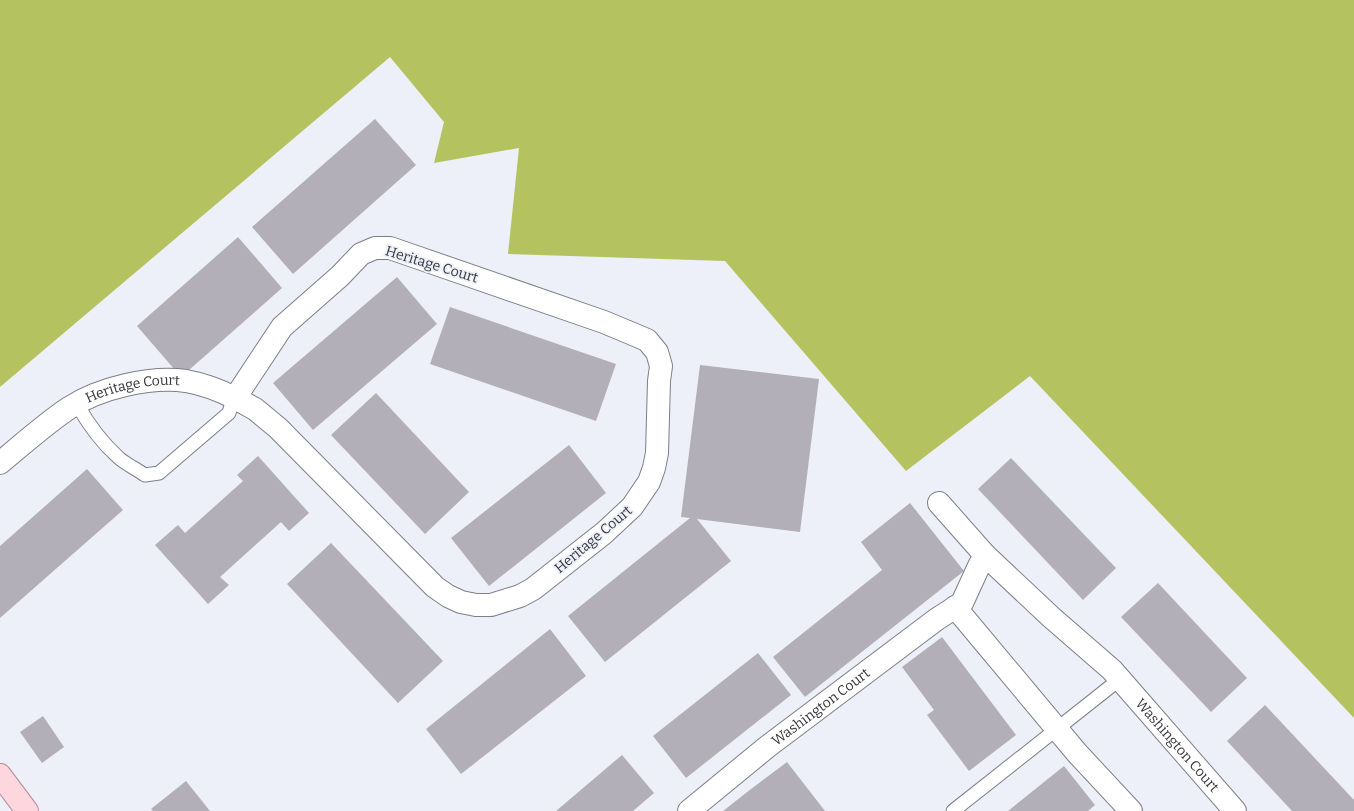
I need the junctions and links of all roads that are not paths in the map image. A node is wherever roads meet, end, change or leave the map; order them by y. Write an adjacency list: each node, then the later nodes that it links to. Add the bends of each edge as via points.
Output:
1 (235, 398): 1 (street, Heritage Court, via 282,327 361,254 375,248 390,248 604,322 647,340 657,352 661,366 657,453 654,468 642,495 604,533 533,589 491,605 461,602 435,587 278,428 255,409); 2 (street, Heritage Court, via 214,388 185,381 155,381 125,385); 2 (lane, Heritage Court, via 229,413 159,473 145,475 120,458 98,438)
2 (77, 404): 3 (street, Heritage Court)
3 (0, 462)
4 (939, 503): 5 (street, Washington Court)
5 (985, 555): 6 (street, Washington Court, via 962,603); 7 (street, Washington Court)
6 (955, 607): 8 (street); 11 (street, Washington Court, via 767,746)
7 (1120, 679): 8 (lane); 14 (street, Washington Court)
8 (1058, 730): 12 (lane); 13 (street)
9 (0, 775): 10 (main road)
10 (27, 811)
11 (689, 811)
12 (954, 811)
13 (1131, 811)
14 (1235, 811)

